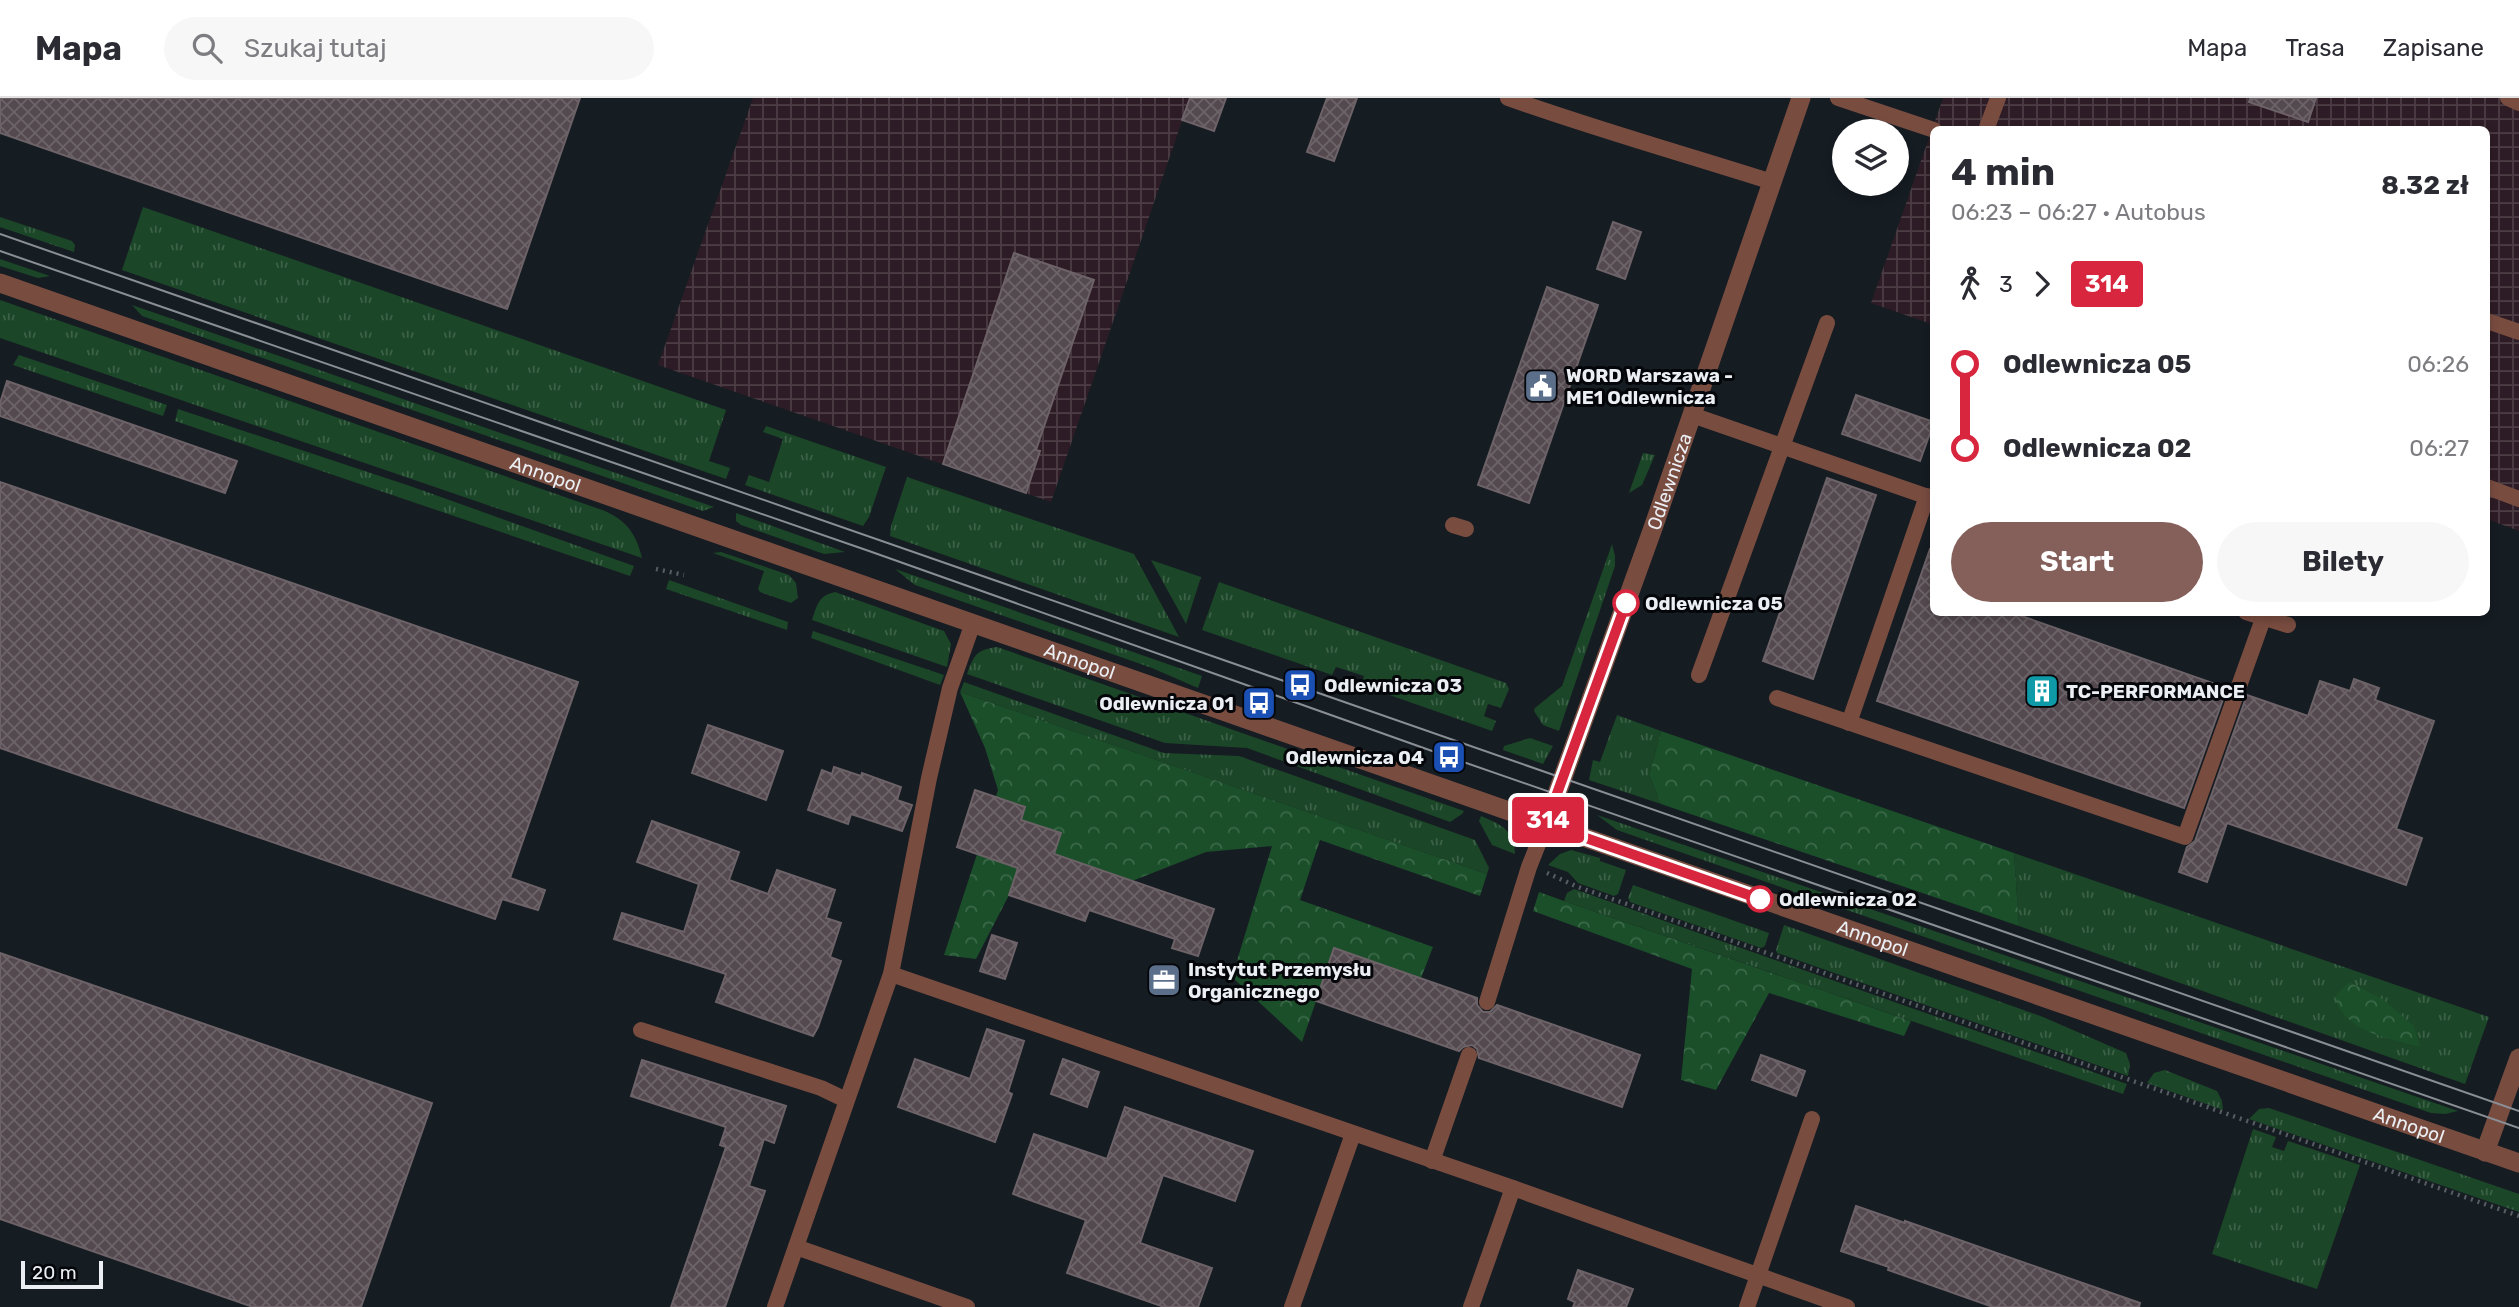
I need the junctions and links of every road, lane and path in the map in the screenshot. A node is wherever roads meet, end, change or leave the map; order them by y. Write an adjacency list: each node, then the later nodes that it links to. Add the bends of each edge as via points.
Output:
1 (1507, 98): 9 (lane)
2 (1801, 98): 9 (street, Odlewnicza)
3 (1838, 98): 8 (lane)
4 (1998, 98): 7 (lane)
5 (2508, 98): 6 (lane)
6 (2519, 103)
7 (1988, 126)
8 (1930, 129)
9 (1772, 182): 14 (street, Odlewnicza)
10 (0, 283): 23 (street, Annopol)
11 (2490, 322): 13 (lane)
12 (1827, 324): 15 (lane)
13 (2519, 332)
14 (1692, 415): 15 (lane); 28 (street, Odlewnicza)
15 (1782, 445): 17 (lane); 25 (lane)
16 (2490, 488): 18 (lane)
17 (1930, 497): 27 (lane)
18 (2519, 499)
19 (656, 569): 20 (path)
20 (684, 575)
21 (2256, 616): 22 (lane)
22 (2263, 619): 24 (lane); 27 (lane, via 2185,837)
23 (973, 623): 28 (street, Annopol); 30 (lane, via 950,688)
24 (2288, 625)
25 (1699, 675)
26 (1777, 698): 27 (lane)
27 (1849, 723)
28 (1546, 824): 31 (lane); 38 (street, Annopol)
29 (1546, 873): 42 (path)
30 (891, 974): 35 (lane); 37 (lane)
31 (1487, 1002)
32 (640, 1030): 35 (lane)
33 (1469, 1055): 39 (lane)
34 (2519, 1058): 38 (street)
35 (846, 1100): 43 (lane)
36 (1812, 1119): 44 (lane)
37 (1353, 1134): 39 (lane); 47 (lane)
38 (2485, 1152): 40 (street, Annopol)
39 (1432, 1161): 41 (lane)
40 (2519, 1163)
41 (1513, 1188): 44 (lane); 48 (lane)
42 (2519, 1216)
43 (796, 1247): 45 (lane); 46 (lane)
44 (1757, 1276): 49 (lane); 50 (lane)
45 (775, 1307)
46 (967, 1307)
47 (1292, 1307)
48 (1471, 1307)
49 (1747, 1307)
50 (1847, 1307)

